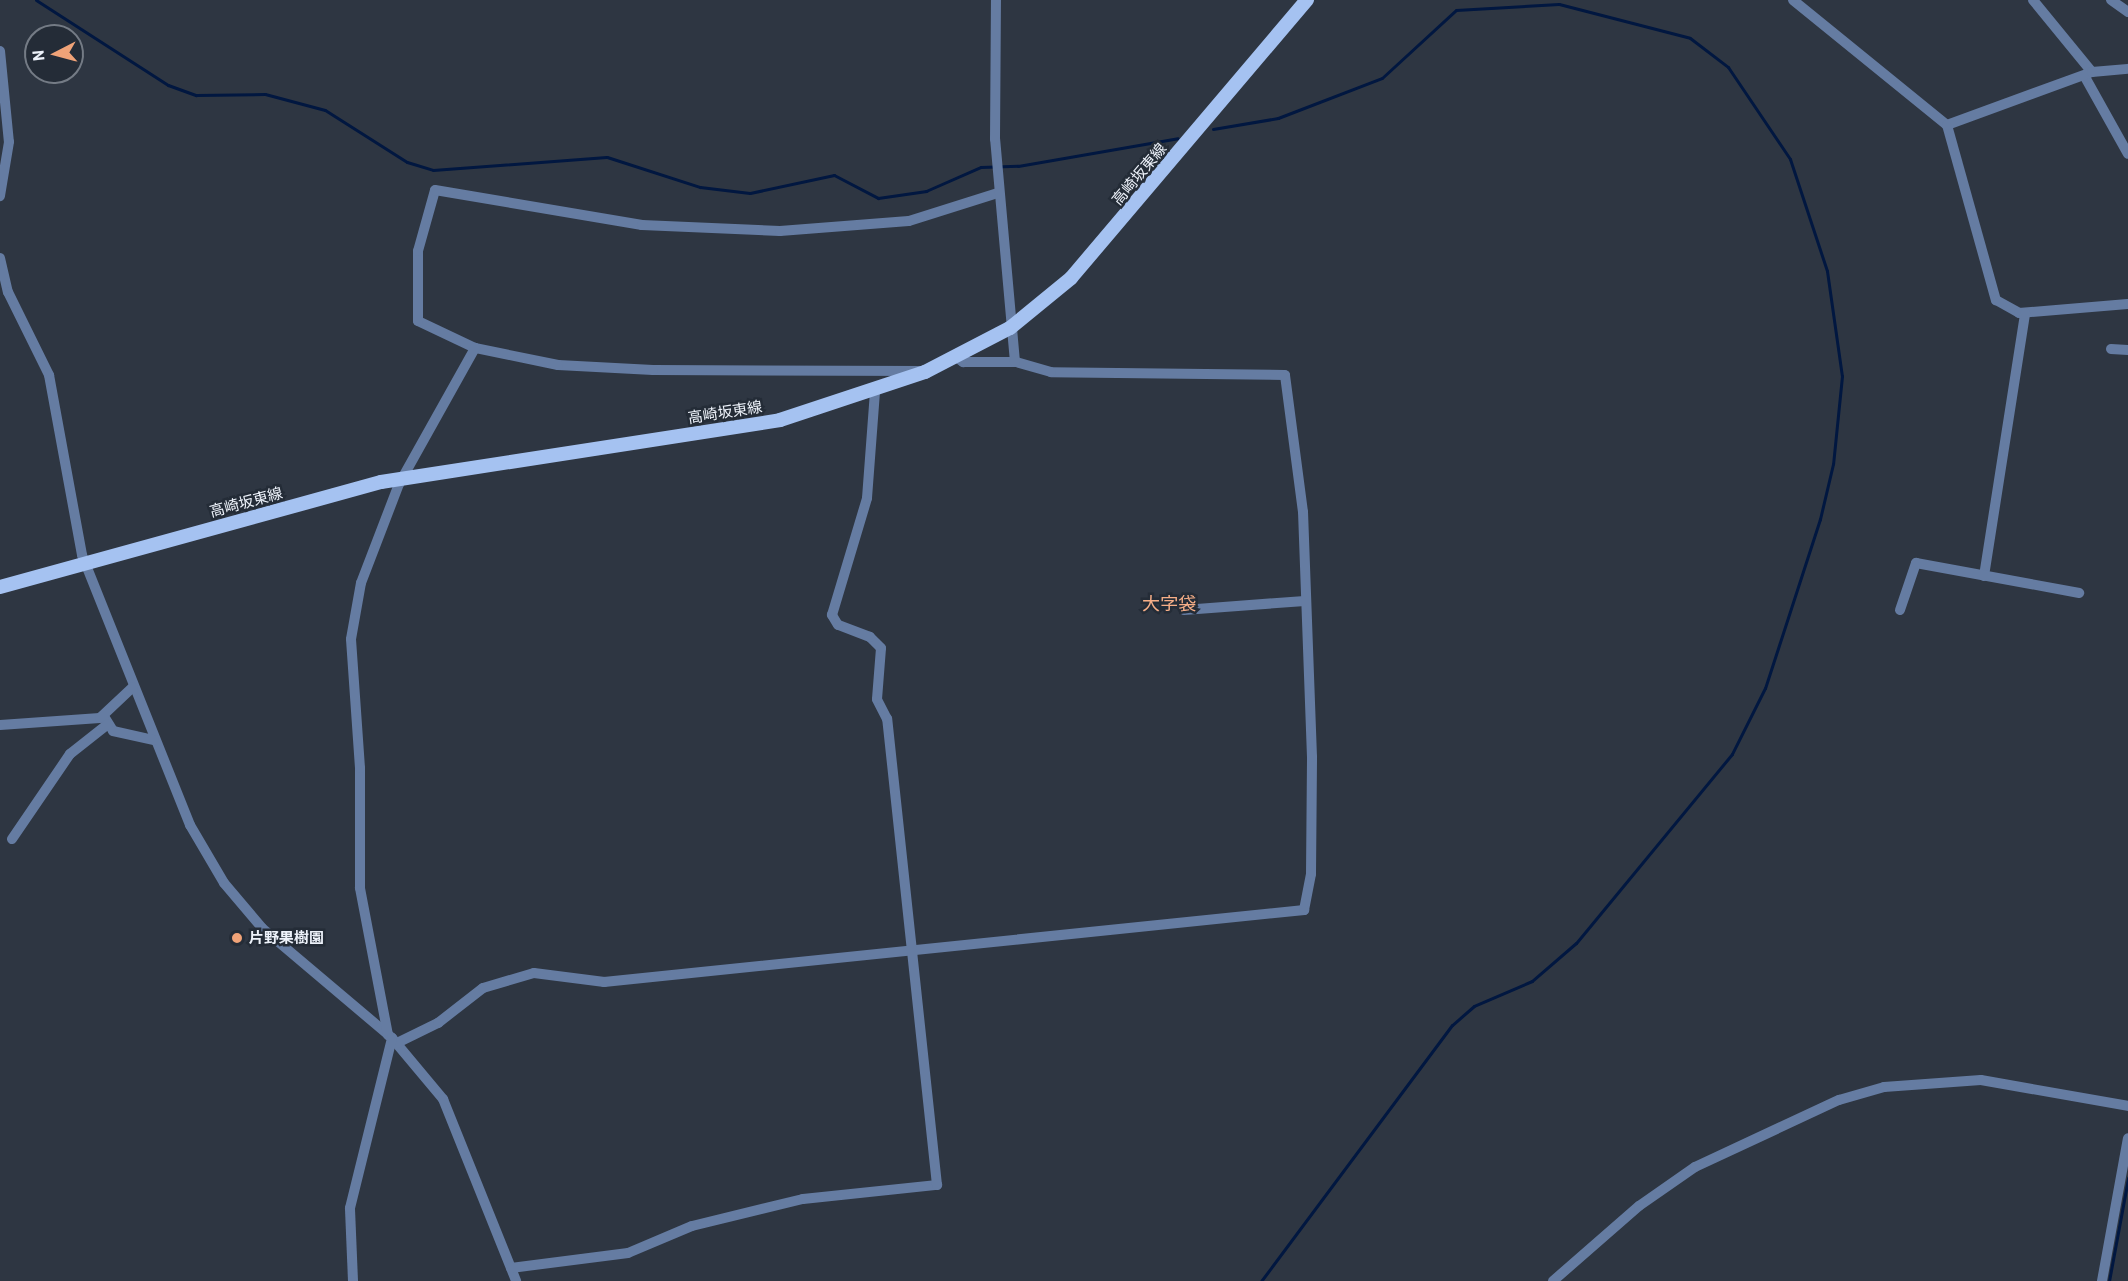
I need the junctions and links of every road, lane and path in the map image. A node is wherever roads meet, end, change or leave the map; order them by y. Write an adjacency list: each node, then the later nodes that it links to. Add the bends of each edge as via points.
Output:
1 (996, 0): 12 (street)
2 (1307, 0): 17 (main road, 高崎坂東線, via 1071,278)
3 (1793, 0): 10 (street)
4 (2033, 0): 9 (street)
5 (2111, 0): 6 (street)
6 (2128, 12)
7 (0, 51): 13 (street, via 9,113)
8 (2128, 69): 9 (street)
9 (2088, 75): 10 (street); 11 (street)
10 (1947, 125): 16 (street, via 1992,294 2010,310)
11 (2128, 154)
12 (998, 193): 17 (street); 18 (street, via 909,221 780,231 642,225 435,190 418,252 418,321)
13 (0, 196)
14 (0, 258): 26 (street, via 8,292 49,375 69,510)
15 (2128, 304): 16 (street)
16 (2025, 313): 27 (street)
17 (1010, 328): 21 (main road, 高崎坂東線); 22 (street)
18 (476, 348): 23 (street, via 558,365 641,370); 25 (street)
19 (2111, 349): 20 (street)
20 (2128, 350)
21 (956, 357): 22 (street, via 963,362); 23 (main road, 高崎坂東線)
22 (1015, 362): 30 (street, via 1051,372 1284,372 1299,477)
23 (925, 372): 24 (main road, 高崎坂東線)
24 (875, 392): 25 (main road, 高崎坂東線, via 772,421); 38 (street, via 867,498 832,615 837,625 870,637 881,648 877,699 886,719)
25 (404, 477): 26 (main road, 高崎坂東線); 39 (street, via 361,583 351,649 360,768 360,888)
26 (85, 564): 28 (main road, 高崎坂東線); 33 (street)
27 (1984, 576): 29 (street); 32 (street, via 1916,563)
28 (0, 587)
29 (2079, 593)
30 (1305, 601): 31 (street); 38 (street, via 1312,758 1311,874 1304,910)
31 (1184, 610)
32 (1900, 610)
33 (133, 687): 34 (street); 36 (street)
34 (106, 720): 35 (street); 36 (street, via 113,731); 37 (street, via 70,754)
35 (0, 725)
36 (154, 740): 39 (street, via 200,844 244,908 274,940)
37 (12, 839)
38 (912, 950): 39 (street, via 604,982 534,973 483,988 438,1023); 42 (street, via 937,1185 803,1199 692,1226 628,1253)
39 (392, 1039): 42 (street, via 443,1099); 43 (street, via 350,1208)
40 (2128, 1106): 45 (street, via 1982,1080 1873,1090 1695,1167 1639,1206)
41 (2128, 1138): 46 (street)
42 (511, 1268): 44 (street)
43 (353, 1281)
44 (516, 1281)
45 (1553, 1281)
46 (2102, 1281)

